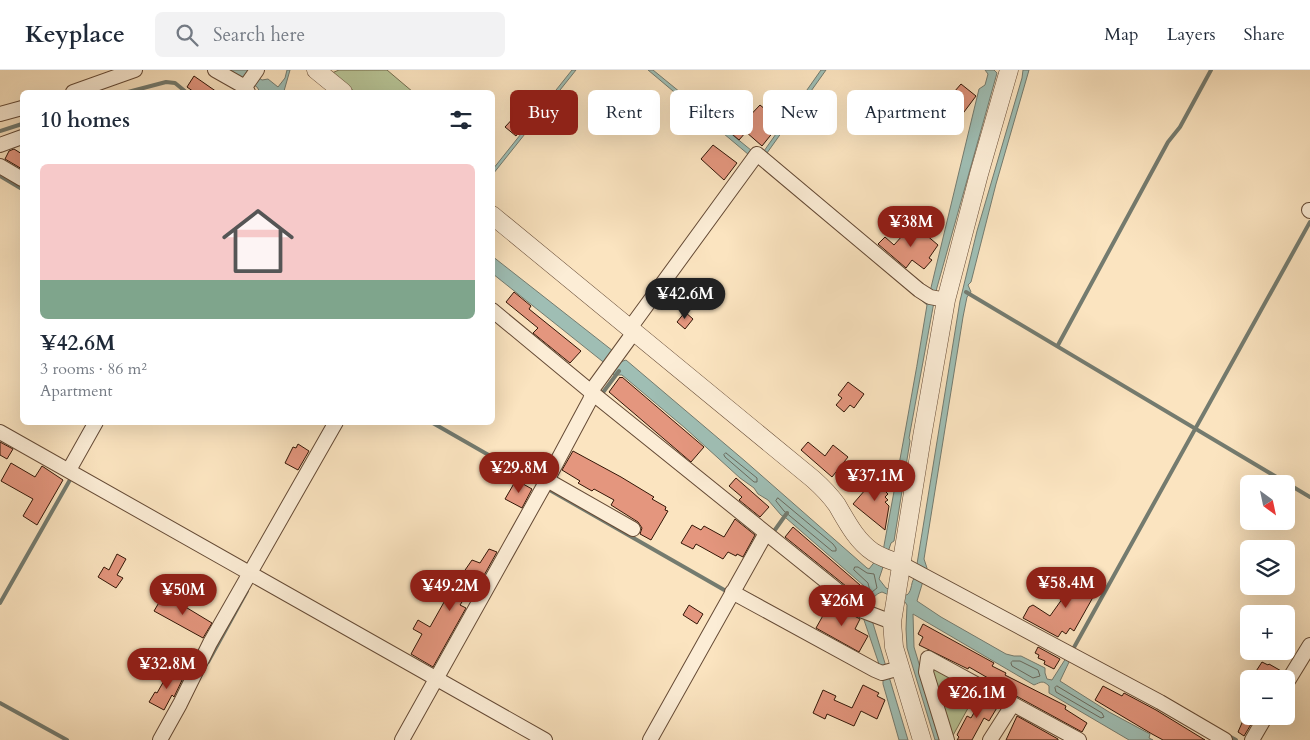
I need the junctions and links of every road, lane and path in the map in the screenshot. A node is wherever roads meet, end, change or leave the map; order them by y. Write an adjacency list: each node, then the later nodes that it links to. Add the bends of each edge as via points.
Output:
1 (135, 70): 6 (street)
2 (215, 70): 5 (street)
3 (316, 70): 7 (street)
4 (1009, 70): 15 (street, via 979,174)
5 (250, 81)
6 (90, 90)
7 (341, 90)
8 (20, 109): 9 (street)
9 (0, 114)
10 (20, 138): 11 (street)
11 (0, 144)
12 (0, 166): 13 (street)
13 (20, 177)
14 (495, 217): 17 (street)
15 (937, 299): 17 (street, via 757,157); 26 (street)
16 (495, 313): 18 (street)
17 (632, 330): 18 (street, via 594,387); 26 (street, via 813,479 826,491 863,543 881,556)
18 (596, 397): 23 (street, via 590,400); 25 (street)
19 (94, 425): 22 (street)
20 (334, 425): 27 (street)
21 (0, 432): 22 (street)
22 (69, 470): 27 (street)
23 (548, 484): 24 (street); 33 (street)
24 (633, 529)
25 (770, 535): 28 (street); 29 (street, via 868,613)
26 (915, 570): 29 (street, via 897,596); 44 (street)
27 (254, 575): 33 (street); 37 (street, via 210,643)
28 (735, 594): 31 (street, via 875,670 882,673); 40 (street)
29 (892, 622): 31 (street)
30 (1310, 645): 32 (street)
31 (900, 668): 41 (street)
32 (1295, 670)
33 (439, 680): 38 (street); 39 (street)
34 (1013, 704): 36 (street); 42 (street, via 928,658 926,672); 43 (street)
35 (1261, 725): 45 (street)
36 (1074, 739)
37 (160, 740)
38 (402, 740)
39 (545, 740)
40 (650, 740)
41 (922, 740)
42 (947, 740)
43 (990, 740)
44 (1225, 740)
45 (1252, 740)

